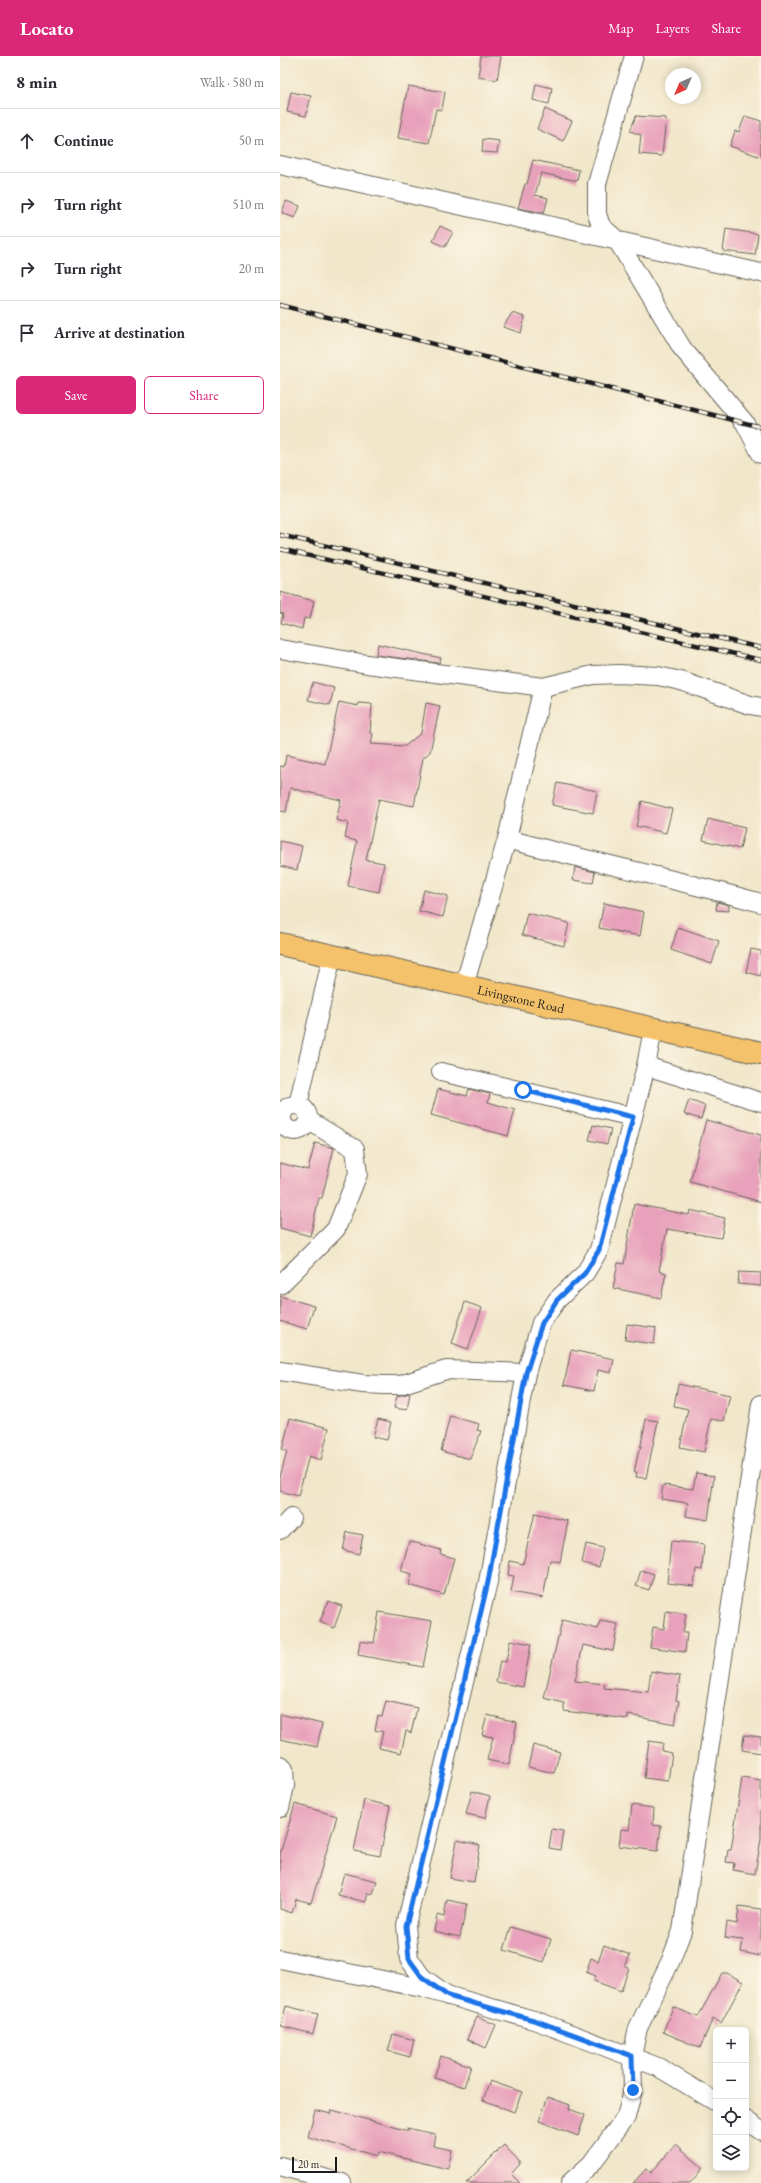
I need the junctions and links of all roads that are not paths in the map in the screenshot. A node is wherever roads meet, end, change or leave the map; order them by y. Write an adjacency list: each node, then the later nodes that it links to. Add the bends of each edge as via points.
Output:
1 (634, 56): 3 (street, via 596,190 597,214 601,226)
2 (280, 164): 3 (street, via 558,229)
3 (617, 240): 4 (street); 5 (street, via 682,348 745,423)
4 (761, 273)
5 (761, 454)
6 (280, 649): 7 (street, via 367,664)
7 (543, 687): 8 (street, via 593,675 658,676); 9 (street)
8 (761, 707)
9 (507, 839): 10 (street, via 598,864 704,887); 13 (street)
10 (761, 903)
11 (280, 944): 12 (highway, Livingstone Road)
12 (332, 956): 13 (highway, Livingstone Road); 20 (street, via 298,1105 291,1105 282,1115 287,1128 293,1131 306,1126 308,1120 355,1149 358,1174 336,1228)
13 (464, 986): 14 (highway, Livingstone Road)
14 (653, 1029): 15 (highway, Livingstone Road); 16 (street)
15 (761, 1053)
16 (646, 1066): 18 (street); 19 (street)
17 (441, 1072): 19 (street)
18 (761, 1102)
19 (633, 1117): 22 (street, via 599,1250 585,1273 557,1300 542,1323)
20 (280, 1285)
21 (280, 1371): 22 (street, via 384,1385 400,1385 446,1370)
22 (526, 1373): 27 (street, via 488,1582 406,1926 409,1959 422,1977)
23 (761, 1404): 28 (street, via 682,1931 638,2028)
24 (280, 1765): 25 (street, via 284,1769 285,1786)
25 (280, 1808)
26 (280, 1959): 27 (street, via 422,1988)
27 (448, 1996): 28 (street, via 537,2021)
28 (632, 2056): 29 (street); 34 (street, via 633,2090 626,2117 591,2164)
29 (713, 2100)
30 (749, 2122): 31 (street)
31 (761, 2131)
32 (280, 2166): 33 (street)
33 (342, 2183)
34 (570, 2183)

